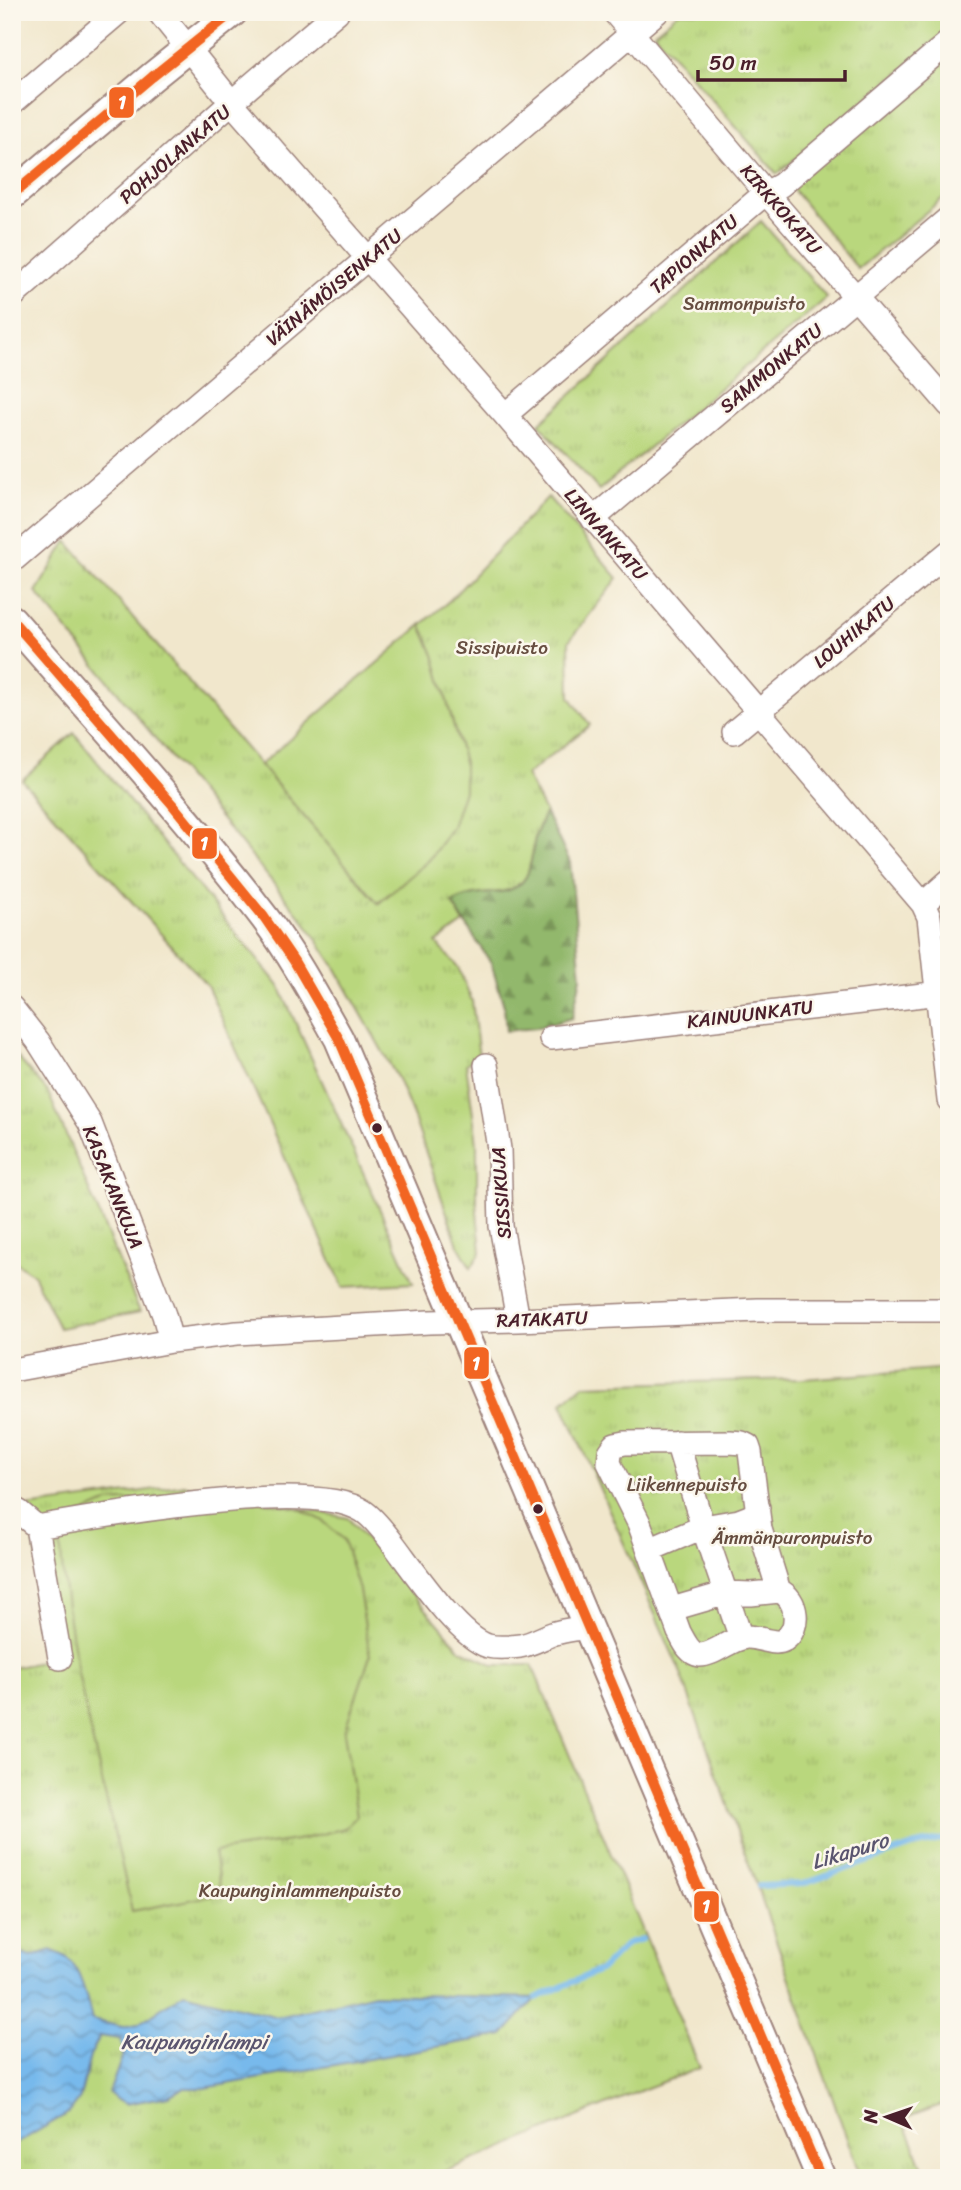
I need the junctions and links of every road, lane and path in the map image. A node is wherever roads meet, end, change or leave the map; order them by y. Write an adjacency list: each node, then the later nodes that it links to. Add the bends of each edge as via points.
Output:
1 (119, 12): 10 (street)
2 (159, 12): 9 (street, LINNANKATU)
3 (233, 12): 9 (main road)
4 (337, 12): 11 (street, POHJOLANKATU)
5 (614, 12): 7 (street, KIRKKOKATU)
6 (657, 12): 7 (street, VÄINÄMÖISENKATU)
7 (632, 33): 12 (street, KIRKKOKATU); 15 (street, VÄINÄMÖISENKATU)
8 (949, 42): 12 (street, TAPIONKATU)
9 (188, 49): 11 (street, LINNANKATU); 13 (main road)
10 (12, 103)
11 (232, 103): 15 (street, LINNANKATU); 16 (street, POHJOLANKATU)
12 (766, 193): 17 (street, KIRKKOKATU); 19 (street, TAPIONKATU)
13 (12, 195)
14 (949, 218): 17 (street, SAMMONKATU)
15 (368, 258): 19 (street, LINNANKATU); 22 (street, VÄINÄMÖISENKATU)
16 (13, 295)
17 (856, 296): 18 (street, KIRKKOKATU); 20 (street, SAMMONKATU)
18 (949, 405)
19 (505, 415): 20 (street, LINNANKATU)
20 (593, 519): 24 (street, LINNANKATU)
21 (949, 552): 24 (street, LOUHIKATU)
22 (12, 561)
23 (12, 620): 35 (main road, via 185,819 265,918 303,976 345,1051)
24 (759, 712): 25 (street, LOUHIKATU); 27 (street, LINNANKATU)
25 (734, 732)
26 (949, 881): 27 (street)
27 (923, 904): 28 (street, LINNANKATU)
28 (943, 992): 30 (street, KAINUUNKATU); 32 (street, LINNANKATU)
29 (12, 1008): 36 (street, KASAKANKUJA, via 90,1123)
30 (551, 1038)
31 (486, 1065): 34 (street, SISSIKUJA, via 499,1149 501,1226)
32 (949, 1100)
33 (949, 1310): 34 (street, RATAKATU, via 758,1310)
34 (518, 1320): 35 (street, RATAKATU)
35 (460, 1321): 36 (street, RATAKATU); 47 (main road)
36 (170, 1341): 37 (street, RATAKATU)
37 (12, 1370)
38 (677, 1443): 39 (street, via 748,1446); 42 (street); 43 (street, via 625,1443 610,1452 609,1463)
39 (758, 1508): 42 (street, via 739,1521); 44 (street)
40 (12, 1510): 41 (street)
41 (37, 1527): 47 (street, via 135,1510 242,1500 343,1503 363,1511 383,1531 467,1635 489,1646 521,1646); 49 (street)
42 (703, 1527): 43 (street); 45 (street)
43 (649, 1550): 46 (street)
44 (779, 1591): 45 (street); 48 (street, via 789,1596 796,1611 787,1638 778,1643)
45 (727, 1593): 46 (street); 48 (street)
46 (671, 1609): 48 (street, via 679,1632 694,1653 708,1653)
47 (586, 1627): 50 (main road)
48 (741, 1638)
49 (60, 1658)
50 (821, 2178)

